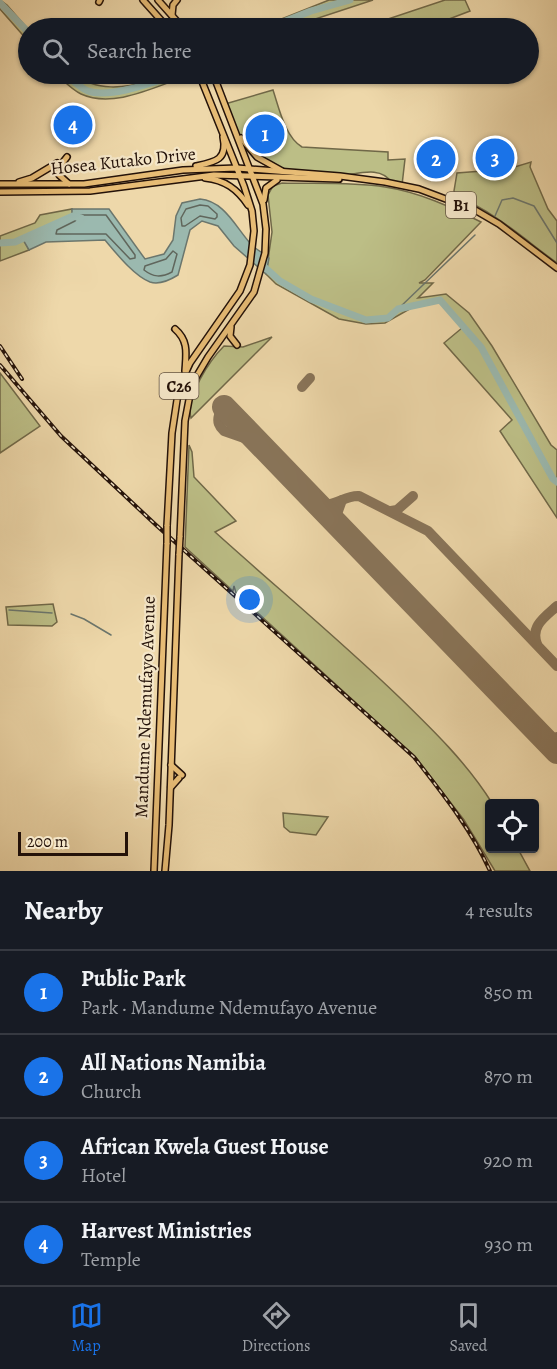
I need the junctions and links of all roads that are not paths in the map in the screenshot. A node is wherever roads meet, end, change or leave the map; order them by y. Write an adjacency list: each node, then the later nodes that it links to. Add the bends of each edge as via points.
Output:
1 (143, 0): 5 (main road)
2 (158, 0): 4 (main road)
3 (177, 0): 4 (main road, via 172,5)
4 (172, 16)
5 (159, 18)
6 (203, 84): 8 (main road, C26)
7 (217, 84): 9 (main road, C26)
8 (221, 128): 12 (main road, C26); 14 (main road, via 225,147 217,161)
9 (235, 129): 13 (main road, C26); 15 (main road, via 257,157)
10 (67, 157): 21 (main road, via 59,175)
11 (57, 163): 20 (main road, via 32,178)
12 (237, 168): 13 (main road, Hosea Kutako Drive / B1); 14 (main road, Hosea Kutako Drive / B1); 16 (main road, C26)
13 (250, 169): 15 (main road, B1); 17 (main road, C26)
14 (154, 174): 21 (main road, Hosea Kutako Drive / B1)
15 (283, 175): 17 (main road, B1); 23 (main road, via 266,188); 25 (main road, B1, via 349,178 411,188 475,210)
16 (241, 176): 17 (main road, Hosea Kutako Drive); 18 (main road, Hosea Kutako Drive); 24 (main road, C26)
17 (253, 176): 23 (main road, C26)
18 (185, 177): 22 (main road, Hosea Kutako Drive, via 90,191); 24 (main road, via 220,180 234,188)
19 (0, 184): 20 (main road, Hosea Kutako Drive / B1)
20 (12, 184): 21 (main road, Hosea Kutako Drive / B1)
21 (69, 184)
22 (0, 192)
23 (263, 204): 26 (main road, C26, via 266,228 261,273 251,299)
24 (252, 211): 29 (main road, C26, via 250,265 238,295)
25 (557, 268)
26 (233, 323): 28 (main road, via 230,336); 30 (main road, Mandume Ndemufayo Avenue / C26, bridge, via 201,367 190,391 184,433)
27 (175, 329): 29 (main road, via 183,336)
28 (237, 345)
29 (185, 372): 32 (main road, Mandume Ndemufayo Avenue / C26, bridge, via 173,426)
30 (171, 765): 31 (main road, Mandume Ndemufayo Avenue / C26); 31 (main road, via 180,777)
31 (171, 787): 33 (main road, Mandume Ndemufayo Avenue / C26)
32 (154, 871)
33 (165, 871)

